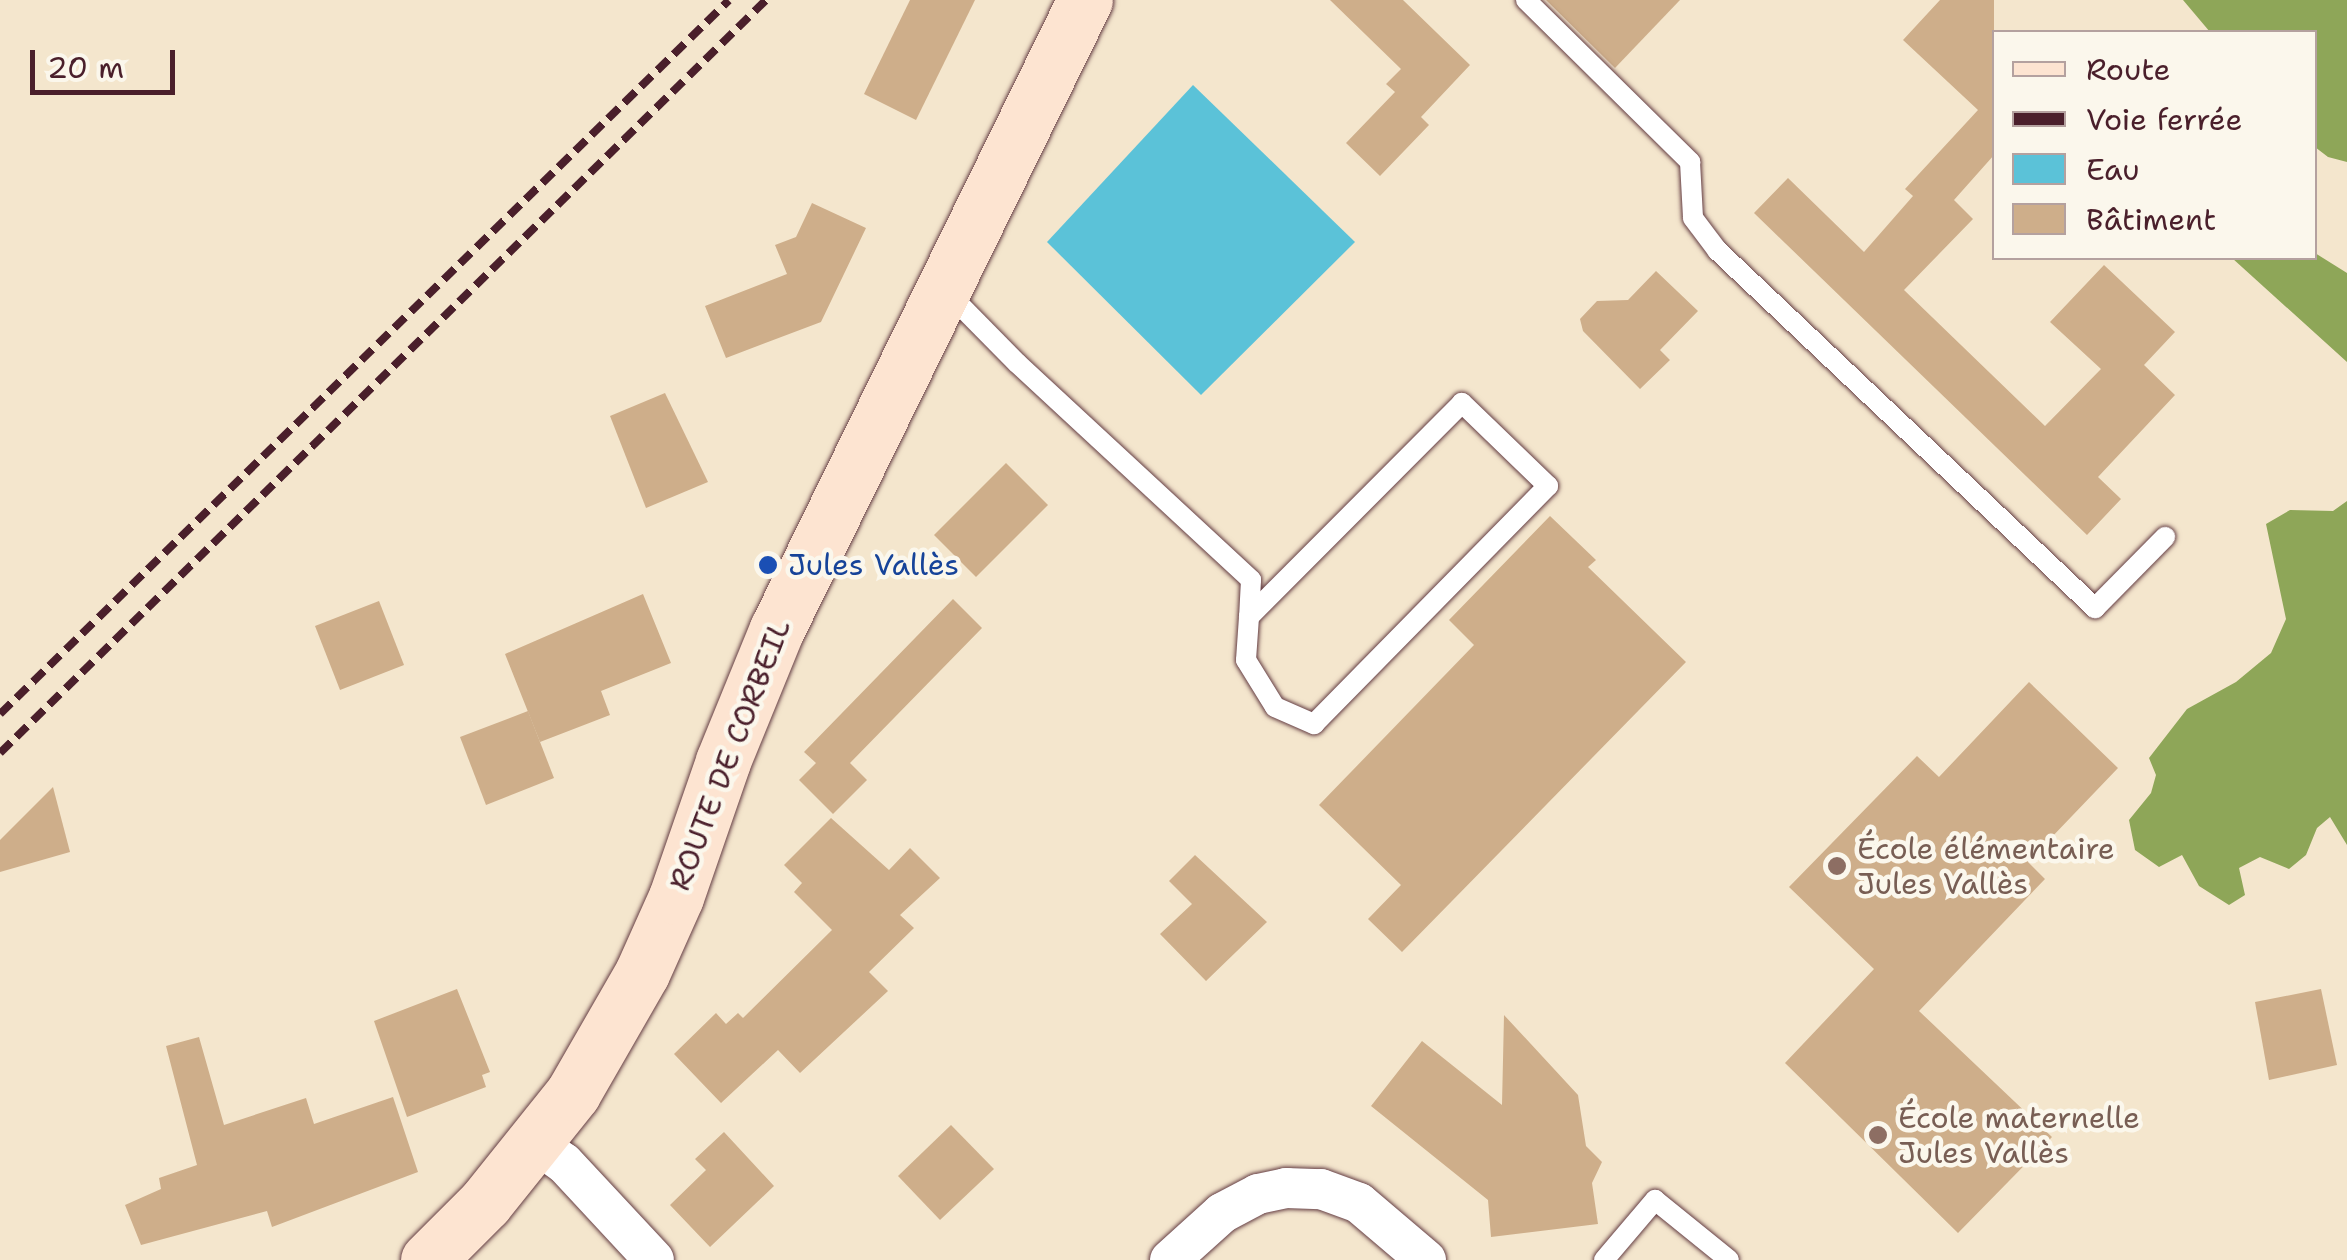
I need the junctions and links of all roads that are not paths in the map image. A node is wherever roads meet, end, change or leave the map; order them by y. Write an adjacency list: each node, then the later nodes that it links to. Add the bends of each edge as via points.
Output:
1 (1085, 0): 3 (main road, ROUTE DE CORBEIL)
2 (1526, 0): 4 (lane, via 1690,162 1693,218 1718,250 2095,608)
3 (943, 288): 5 (lane, via 1251,580); 6 (main road, ROUTE DE CORBEIL, via 777,628 642,972 581,1080)
4 (2165, 536)
5 (1248, 616): 5 (lane, via 1246,660 1275,707 1314,724 1548,486 1462,403)
6 (536, 1143): 7 (main road, ROUTE DE CORBEIL); 8 (street, via 564,1163)
7 (428, 1260)
8 (654, 1260)
9 (1170, 1260): 10 (street, via 1222,1213 1286,1188 1320,1189 1360,1203)
10 (1426, 1260)
11 (1604, 1260): 12 (lane, via 1656,1200)
12 (1729, 1260)

